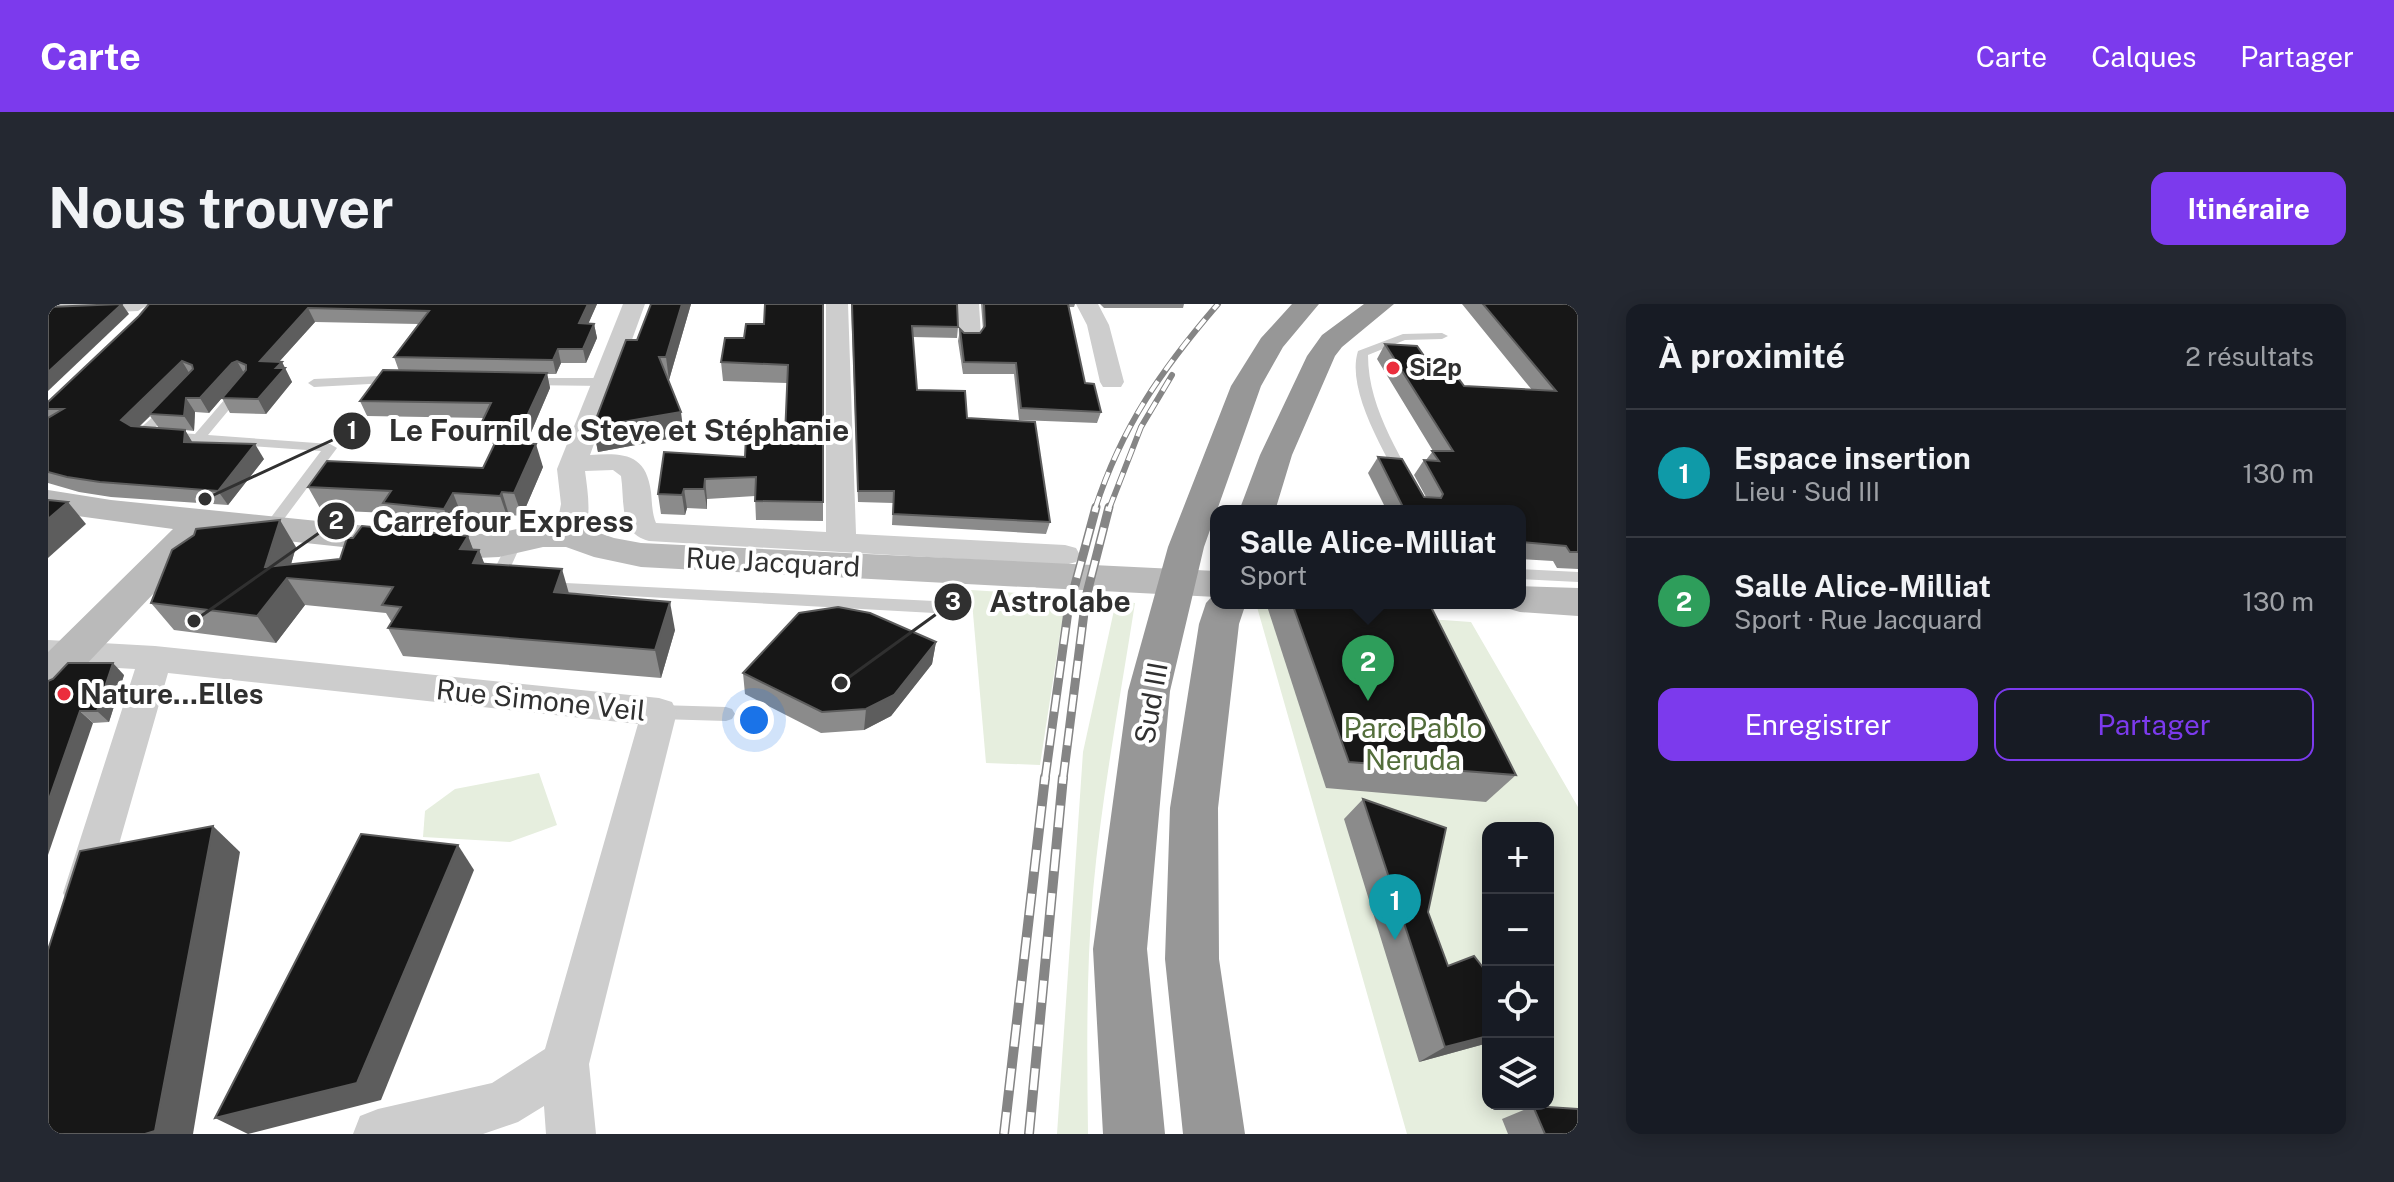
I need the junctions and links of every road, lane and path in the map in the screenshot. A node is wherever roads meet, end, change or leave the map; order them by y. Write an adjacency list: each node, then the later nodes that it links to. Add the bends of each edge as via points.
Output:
1 (154, 304): 9 (street)
2 (634, 304): 15 (street)
3 (837, 304): 28 (street)
4 (968, 304): 10 (street)
5 (1087, 304): 16 (street, via 1098,325)
6 (1306, 304): 45 (highway, Sud III, via 1271,344 1246,386 1186,547 1149,691 1120,949)
7 (1381, 304): 22 (highway, via 1332,341 1293,414)
8 (48, 308): 9 (street)
9 (138, 314)
10 (970, 336)
11 (1442, 336): 23 (lane, via 1403,337 1362,353 1360,366 1369,401)
12 (423, 379): 17 (lane)
13 (514, 381): 15 (lane)
14 (246, 382): 19 (lane)
15 (605, 382): 20 (street)
16 (1112, 382)
17 (314, 383)
18 (183, 392): 19 (lane, via 141,434)
19 (199, 438): 25 (lane, via 330,448)
20 (573, 464): 26 (street); 28 (street, via 631,466 637,474 640,525 649,532)
21 (48, 501): 24 (street, Rue Jacquard)
22 (1259, 505)
23 (1420, 505)
24 (202, 521): 25 (street, Rue Jacquard); 38 (street)
25 (270, 528): 27 (street, Rue Jacquard, via 455,547)
26 (570, 535): 27 (street, Rue Jacquard); 29 (street, Rue Jacquard, via 641,555)
27 (515, 542): 35 (lane, via 500,574 507,583)
28 (841, 544): 29 (street)
29 (1049, 565): 32 (street, Rue Jacquard)
30 (1526, 574): 31 (lane)
31 (1578, 577)
32 (1210, 583)
33 (1526, 599): 34 (street)
34 (1578, 602)
35 (934, 607)
36 (1224, 609): 46 (highway, Sud III, via 1194,808 1192,959)
37 (155, 658): 38 (street, Rue Simone Veil); 39 (street, Rue Simone Veil); 41 (street)
38 (56, 661)
39 (659, 712): 40 (lane); 42 (street, Rue Simone Veil)
40 (726, 714)
41 (75, 921)
42 (565, 1064): 43 (street, via 501,1105); 44 (street, Rue Simone Veil)
43 (378, 1134)
44 (571, 1134)
45 (1134, 1134)
46 (1214, 1134)

